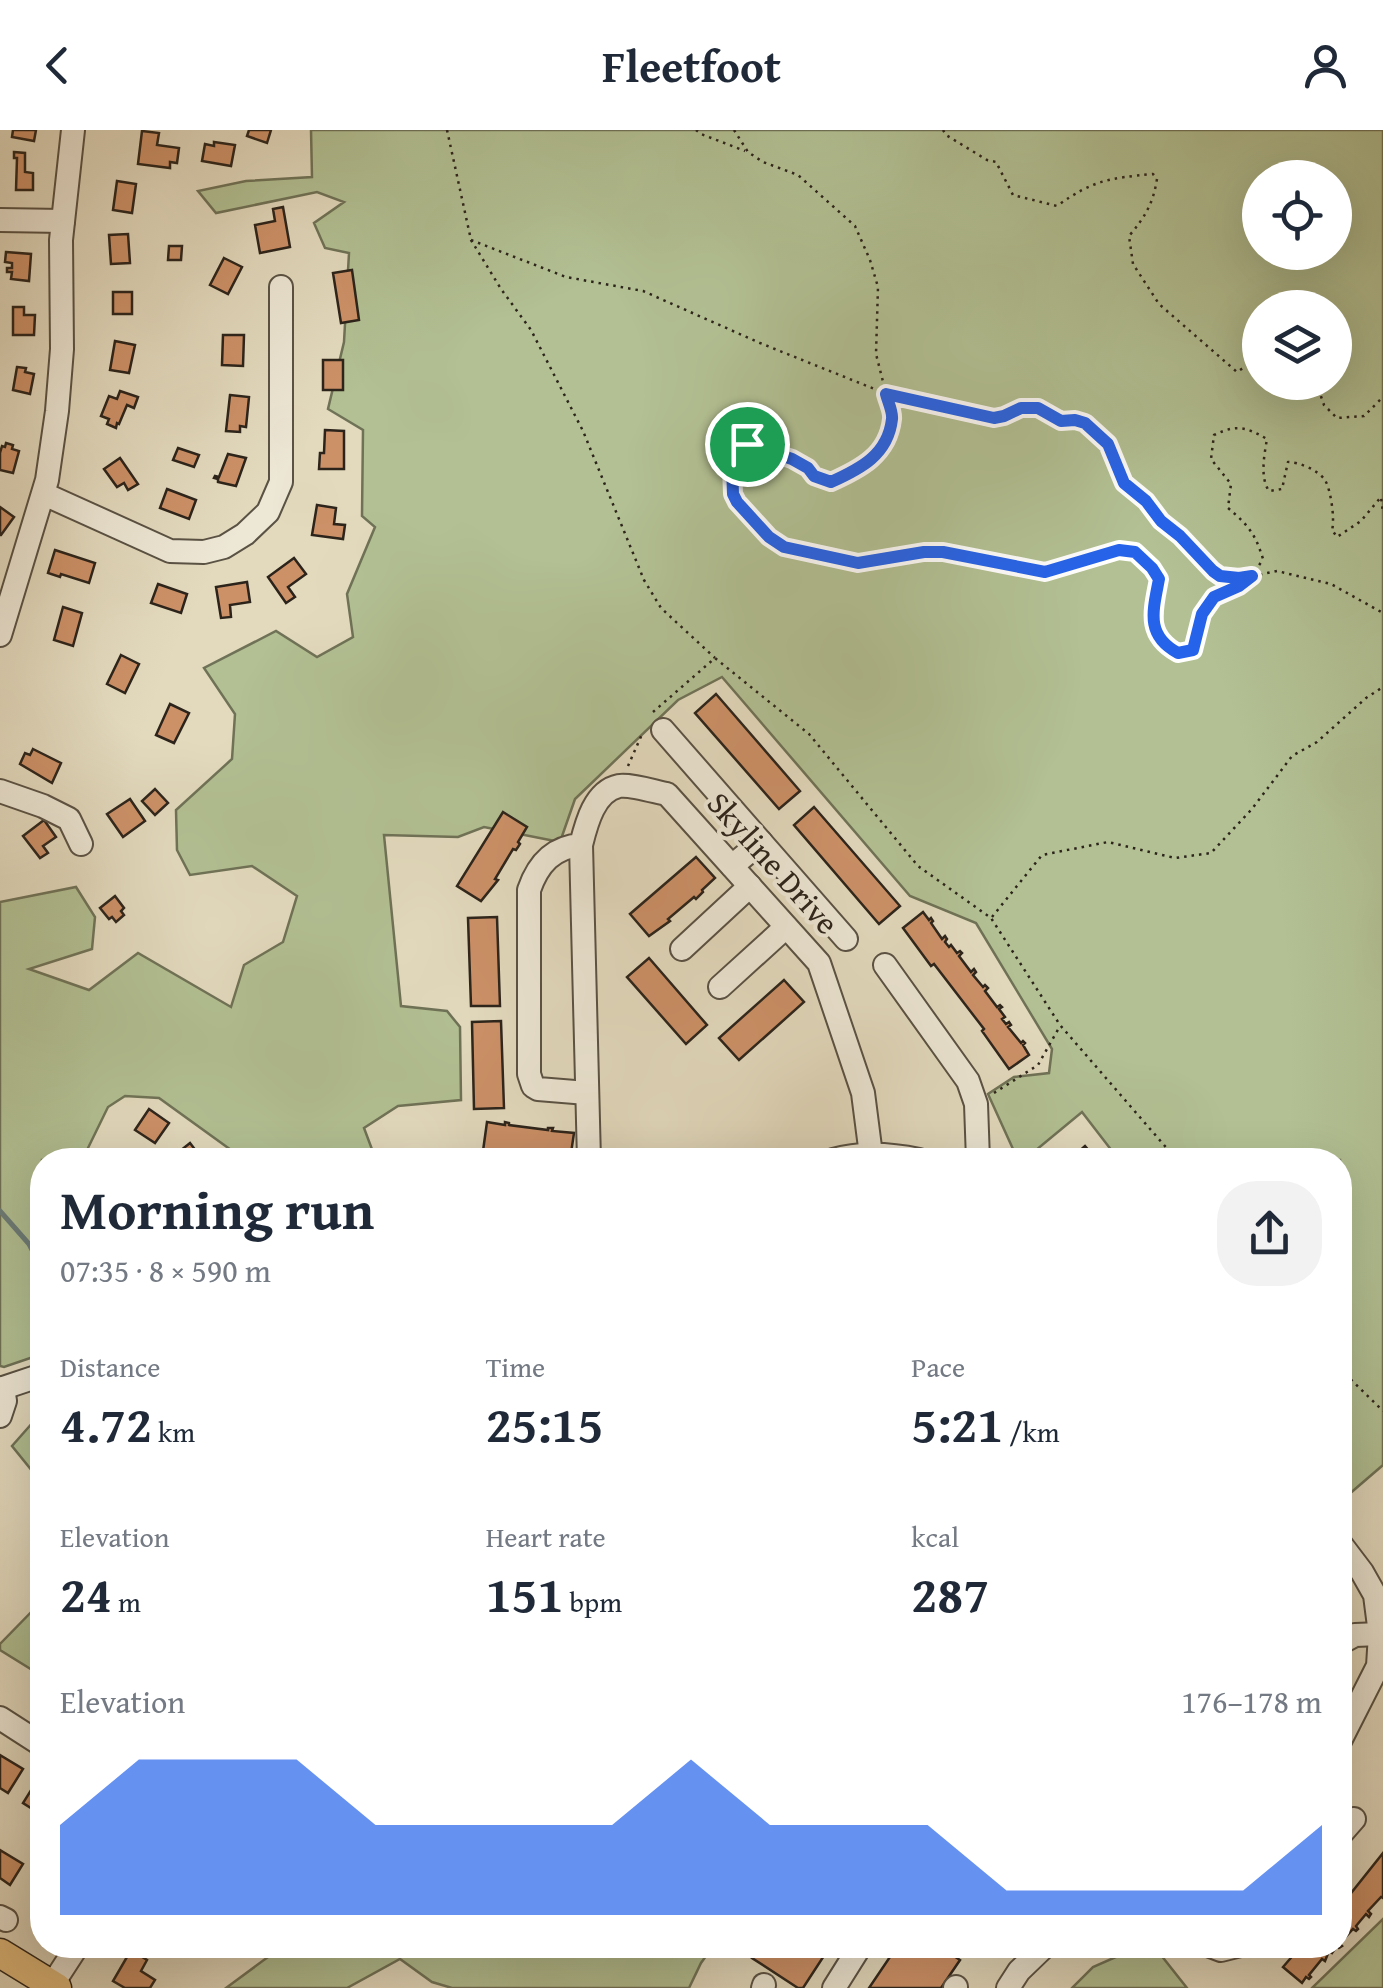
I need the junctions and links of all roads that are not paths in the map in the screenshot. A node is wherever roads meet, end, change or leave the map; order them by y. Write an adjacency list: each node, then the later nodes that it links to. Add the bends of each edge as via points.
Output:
1 (73, 130): 3 (street)
2 (0, 220): 3 (street)
3 (63, 221): 5 (street, via 62,349)
4 (281, 287): 5 (street, via 281,482 268,512 245,534 204,552 170,551)
5 (44, 494): 6 (street)
6 (7, 590): 7 (street)
7 (0, 636)
8 (652, 726): 10 (street)
9 (0, 792): 11 (street, via 69,820)
10 (761, 842): 13 (street); 16 (street)
11 (81, 844)
12 (582, 845): 13 (street, Skyline Drive, via 594,808 619,786 668,794); 20 (street); 20 (street, via 555,851 529,890 529,1074 538,1089)
13 (732, 866): 14 (street, Skyline Drive)
14 (750, 886): 15 (street, Skyline Drive); 17 (street)
15 (786, 927): 19 (street); 22 (street, Skyline Drive, via 819,963 863,1093)
16 (846, 939)
17 (682, 949)
18 (884, 965): 23 (street, via 968,1081)
19 (720, 987)
20 (587, 1093): 21 (street)
21 (589, 1148)
22 (870, 1148)
23 (978, 1148)
24 (30, 1378): 25 (street)
25 (2, 1386): 26 (street)
26 (0, 1416)
27 (1352, 1559): 28 (street, via 1376,1595)
28 (1380, 1634): 29 (street); 30 (street, via 1378,1666)
29 (1352, 1637)
30 (1352, 1717)
31 (0, 1718): 32 (street)
32 (30, 1737)
33 (0, 1953): 37 (main road)
34 (70, 1958): 37 (street)
35 (853, 1958): 38 (street)
36 (1032, 1958): 39 (street)
37 (54, 1986)
38 (834, 1988)
39 (1008, 1988)

